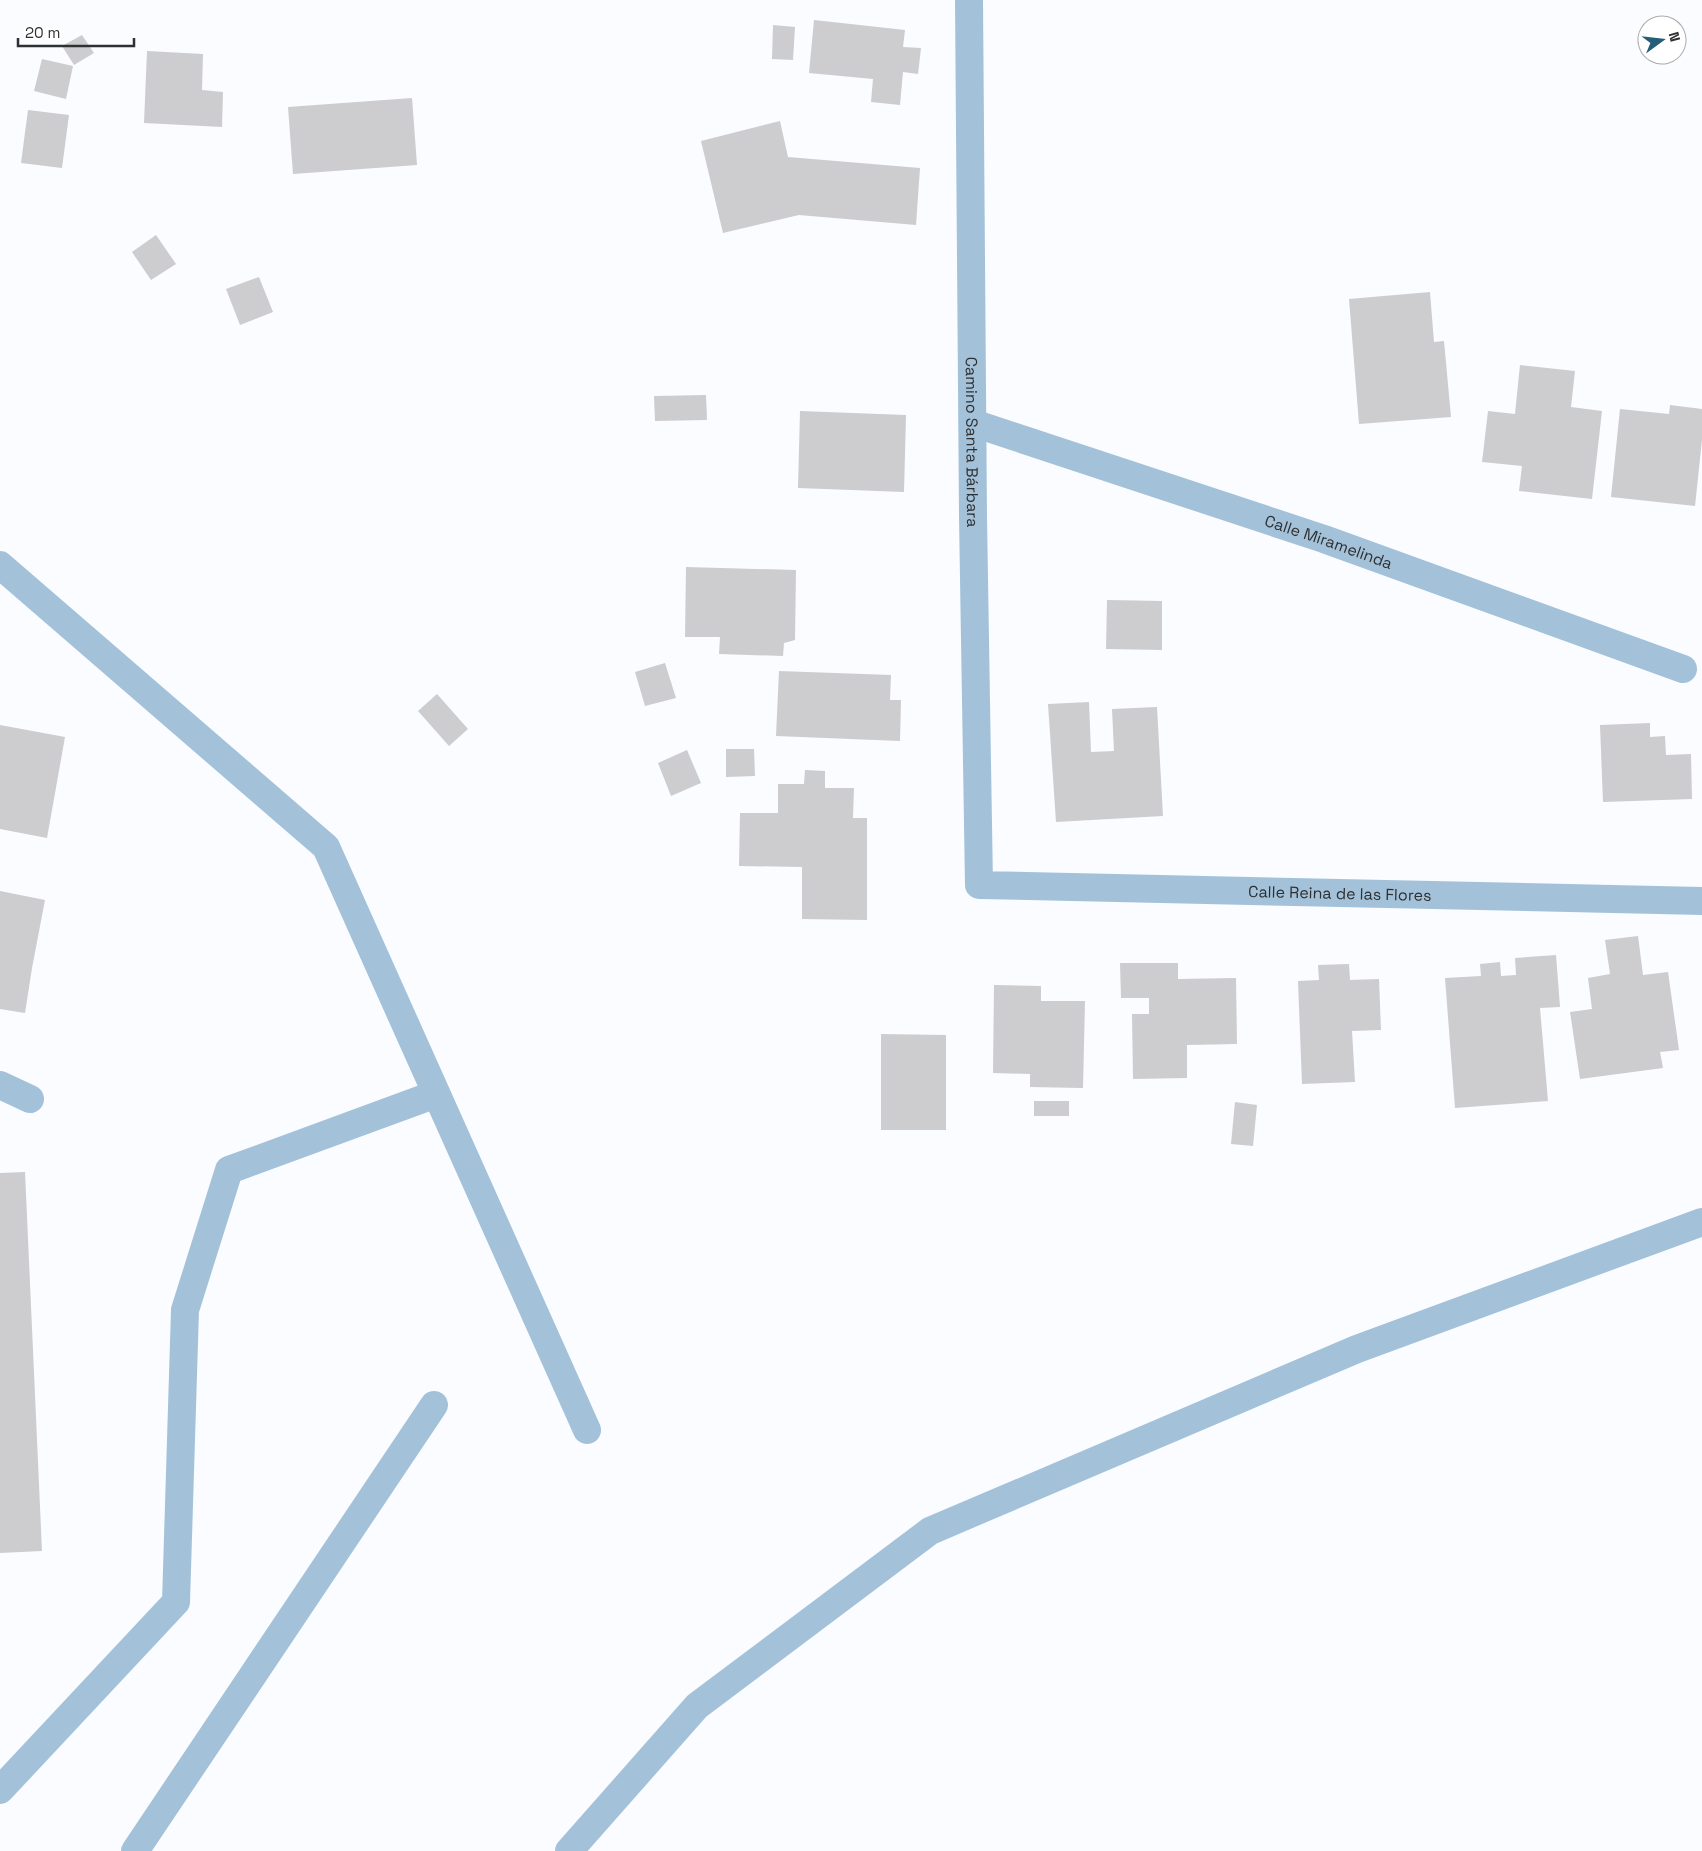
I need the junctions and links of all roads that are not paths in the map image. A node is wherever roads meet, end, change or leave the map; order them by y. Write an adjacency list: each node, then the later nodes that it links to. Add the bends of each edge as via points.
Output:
1 (969, 0): 2 (street, Camino Santa Bárbara)
2 (972, 423): 4 (street, Calle Miramelinda, via 1324,539); 5 (street, Camino Santa Bárbara)
3 (0, 566): 8 (street, via 326,847)
4 (1683, 669)
5 (979, 885): 6 (street, Calle Reina de las Flores)
6 (1702, 901)
7 (0, 1085): 9 (street)
8 (436, 1094): 12 (street); 13 (street, via 229,1170 185,1310 176,1602)
9 (30, 1099)
10 (1702, 1222): 15 (street, via 1358,1349 930,1531 697,1706)
11 (434, 1405): 14 (street)
12 (588, 1430)
13 (0, 1790)
14 (135, 1851)
15 (569, 1851)

